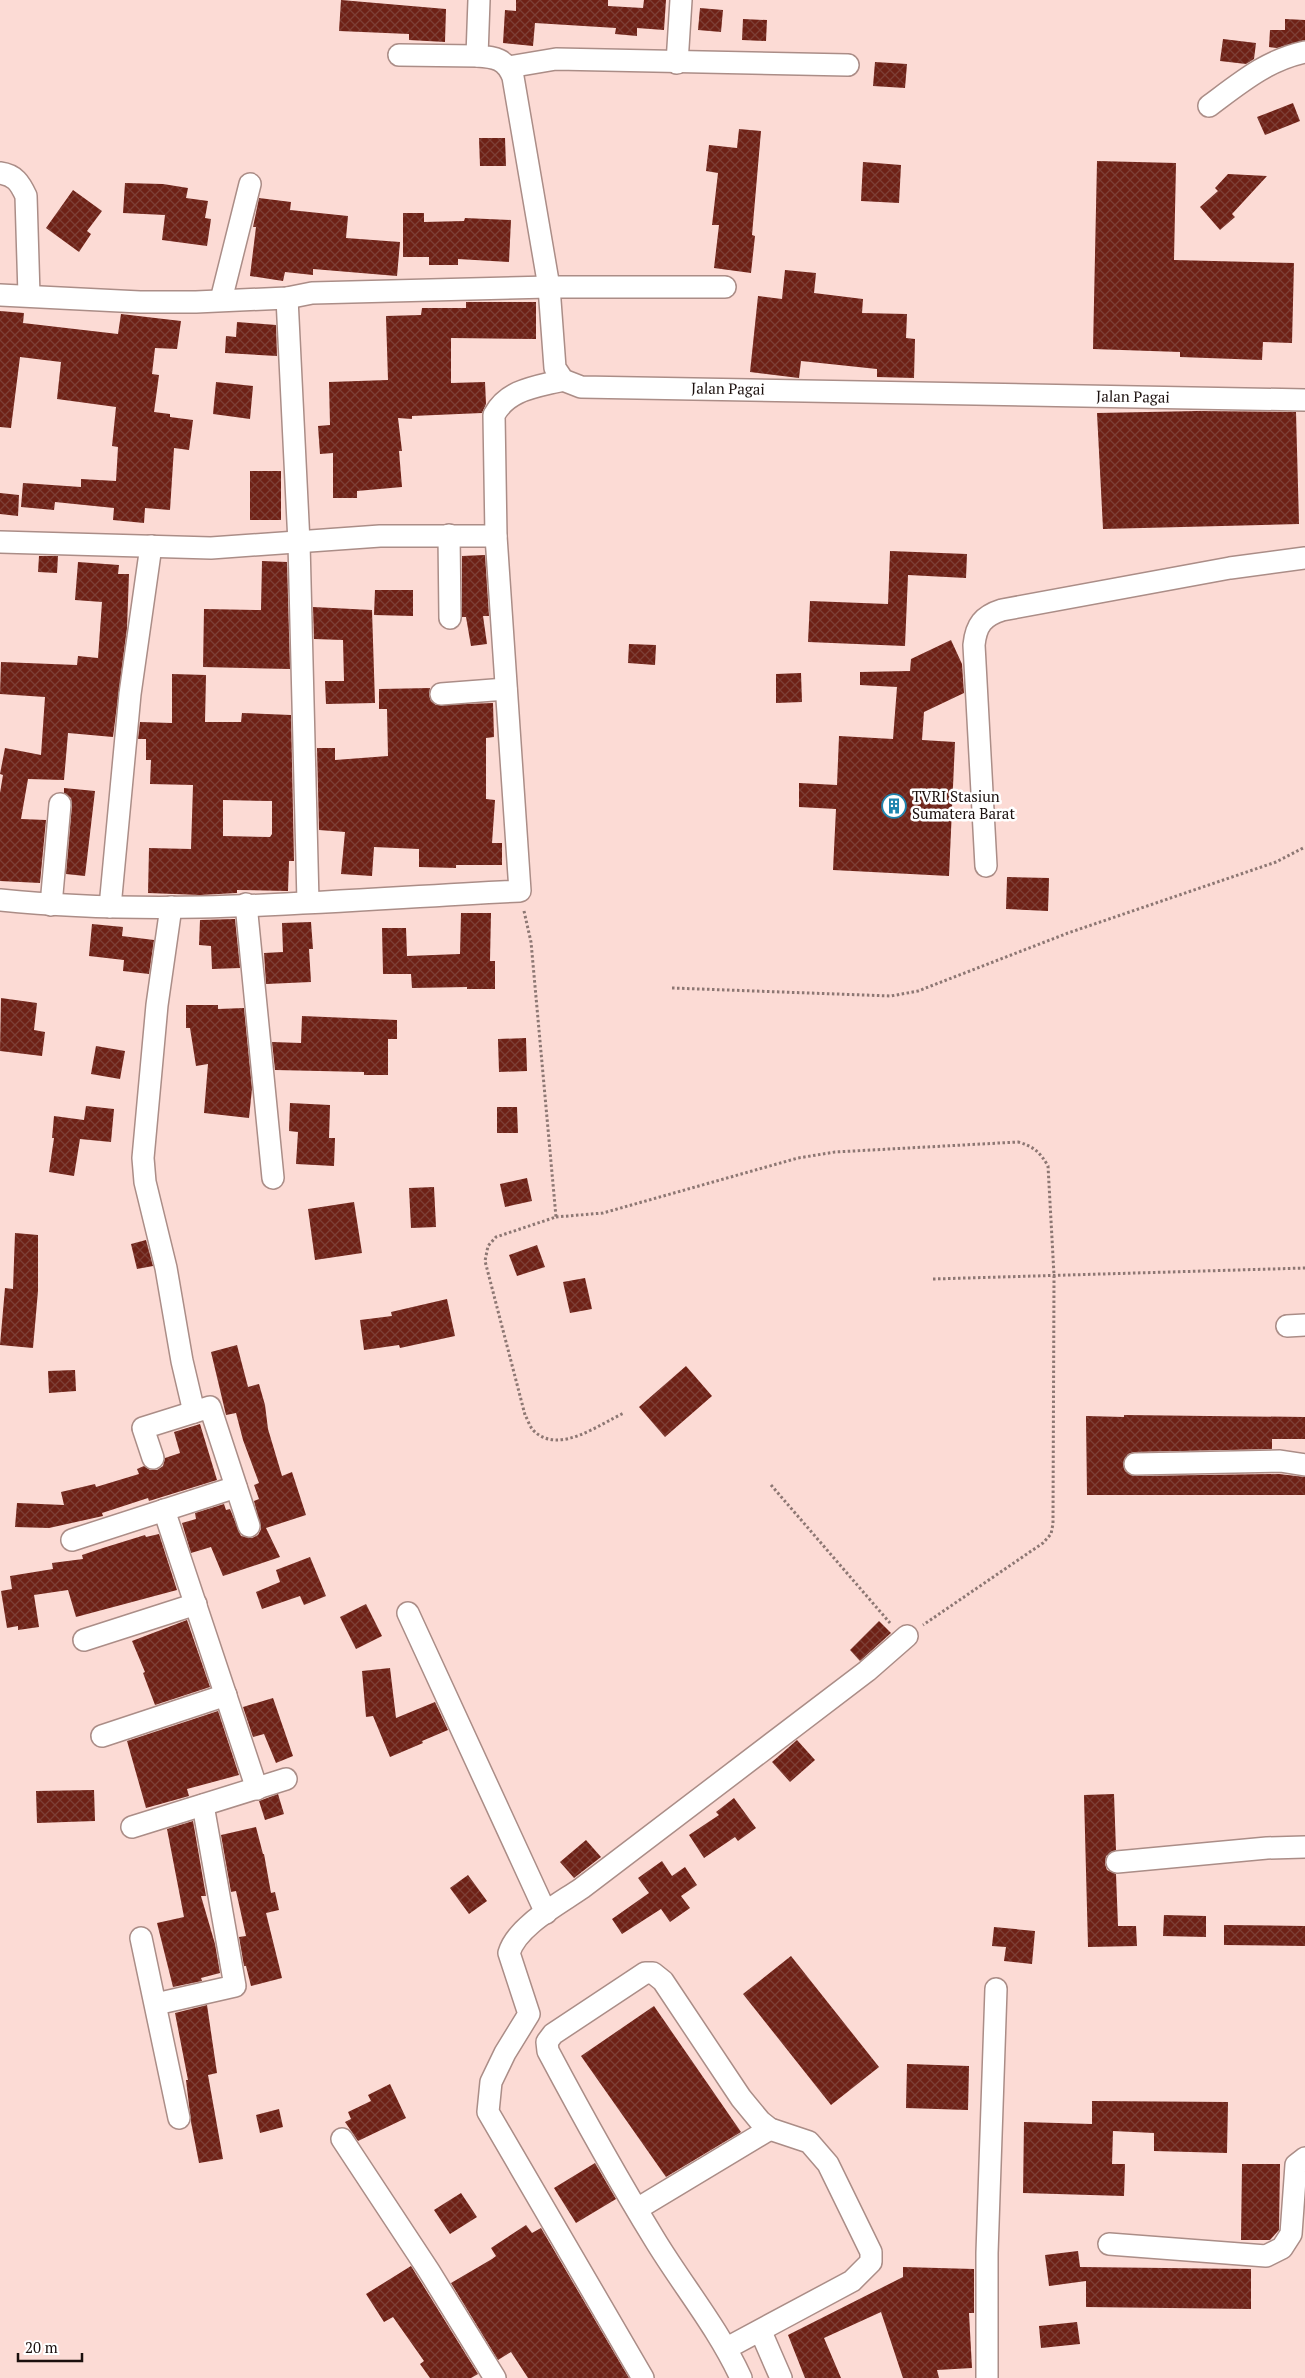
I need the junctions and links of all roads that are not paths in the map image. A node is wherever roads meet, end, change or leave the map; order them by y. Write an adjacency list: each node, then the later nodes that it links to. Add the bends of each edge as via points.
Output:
1 (479, 0): 5 (street)
2 (681, 0): 6 (street)
3 (1305, 52): 9 (street, via 1284,56 1261,68)
4 (399, 55): 5 (street)
5 (477, 56): 8 (street, via 501,60)
6 (677, 63): 7 (street); 8 (street, via 556,60)
7 (848, 65)
8 (509, 67): 12 (street)
9 (1209, 106)
10 (0, 173): 15 (street, via 20,182 26,196)
11 (250, 184): 17 (street)
12 (549, 287): 13 (street); 16 (street, via 312,293); 18 (street, via 555,368)
13 (726, 287)
14 (0, 295): 15 (street)
15 (29, 295): 17 (street, via 140,302)
16 (287, 298): 17 (street); 23 (street)
17 (221, 300)
18 (563, 380): 19 (street, Jalan Pagai, via 581,387); 21 (street, via 514,394 501,402 494,415)
19 (1305, 400)
20 (449, 535): 21 (street); 23 (street, via 380,536); 26 (street)
21 (496, 536): 27 (street)
22 (0, 542): 24 (street)
23 (299, 543): 24 (street, via 211,548); 32 (street)
24 (151, 546): 35 (street, via 130,694)
25 (1305, 558): 30 (street, via 1230,568 1002,610 981,620 975,631 974,645)
26 (450, 618)
27 (506, 689): 28 (street); 32 (street, via 520,890)
28 (440, 694)
29 (60, 804): 34 (street)
30 (986, 866)
31 (0, 900): 34 (street)
32 (308, 902): 33 (street)
33 (246, 904): 36 (street); 37 (street)
34 (51, 905): 35 (street)
35 (110, 907): 36 (street)
36 (171, 907): 38 (street, via 157,1005 143,1158 144,1182 166,1268)
37 (273, 1178)
38 (194, 1412): 39 (street, via 143,1428); 42 (street, via 210,1407)
39 (153, 1458)
40 (1135, 1464): 41 (street, via 1280,1461)
41 (1305, 1465)
42 (236, 1487): 43 (street); 44 (street)
43 (164, 1510): 45 (street); 46 (street)
44 (249, 1526)
45 (72, 1540)
46 (196, 1604): 49 (street); 50 (street)
47 (408, 1613): 58 (street)
48 (907, 1636): 58 (street, via 867,1671)
49 (84, 1640)
50 (226, 1695): 51 (street); 53 (street)
51 (102, 1736)
52 (286, 1778): 53 (street)
53 (257, 1789): 54 (street)
54 (203, 1806): 55 (street); 61 (street, via 236,1986)
55 (132, 1827)
56 (1305, 1847): 57 (street)
57 (1117, 1862)
58 (546, 1913): 71 (street, via 519,1936 509,1953 529,2014 491,2082 488,2112)
59 (141, 1938): 61 (street)
60 (996, 1989): 74 (street, via 987,2253)
61 (156, 2004): 62 (street)
62 (179, 2118)
63 (770, 2129): 66 (street); 66 (street, via 741,2098 663,1981 653,1973 645,1973 553,2034 547,2042 548,2051 593,2136); 68 (street, via 809,2142 820,2153 871,2252 871,2262 852,2281)
64 (342, 2139): 70 (street)
65 (1305, 2158): 67 (street, via 1296,2165 1291,2234 1277,2252 1266,2256)
66 (637, 2209): 69 (street)
67 (1109, 2244)
68 (761, 2332): 69 (street); 73 (street)
69 (728, 2348): 72 (street)
70 (495, 2378)
71 (643, 2378)
72 (741, 2378)
73 (780, 2378)
74 (987, 2378)

